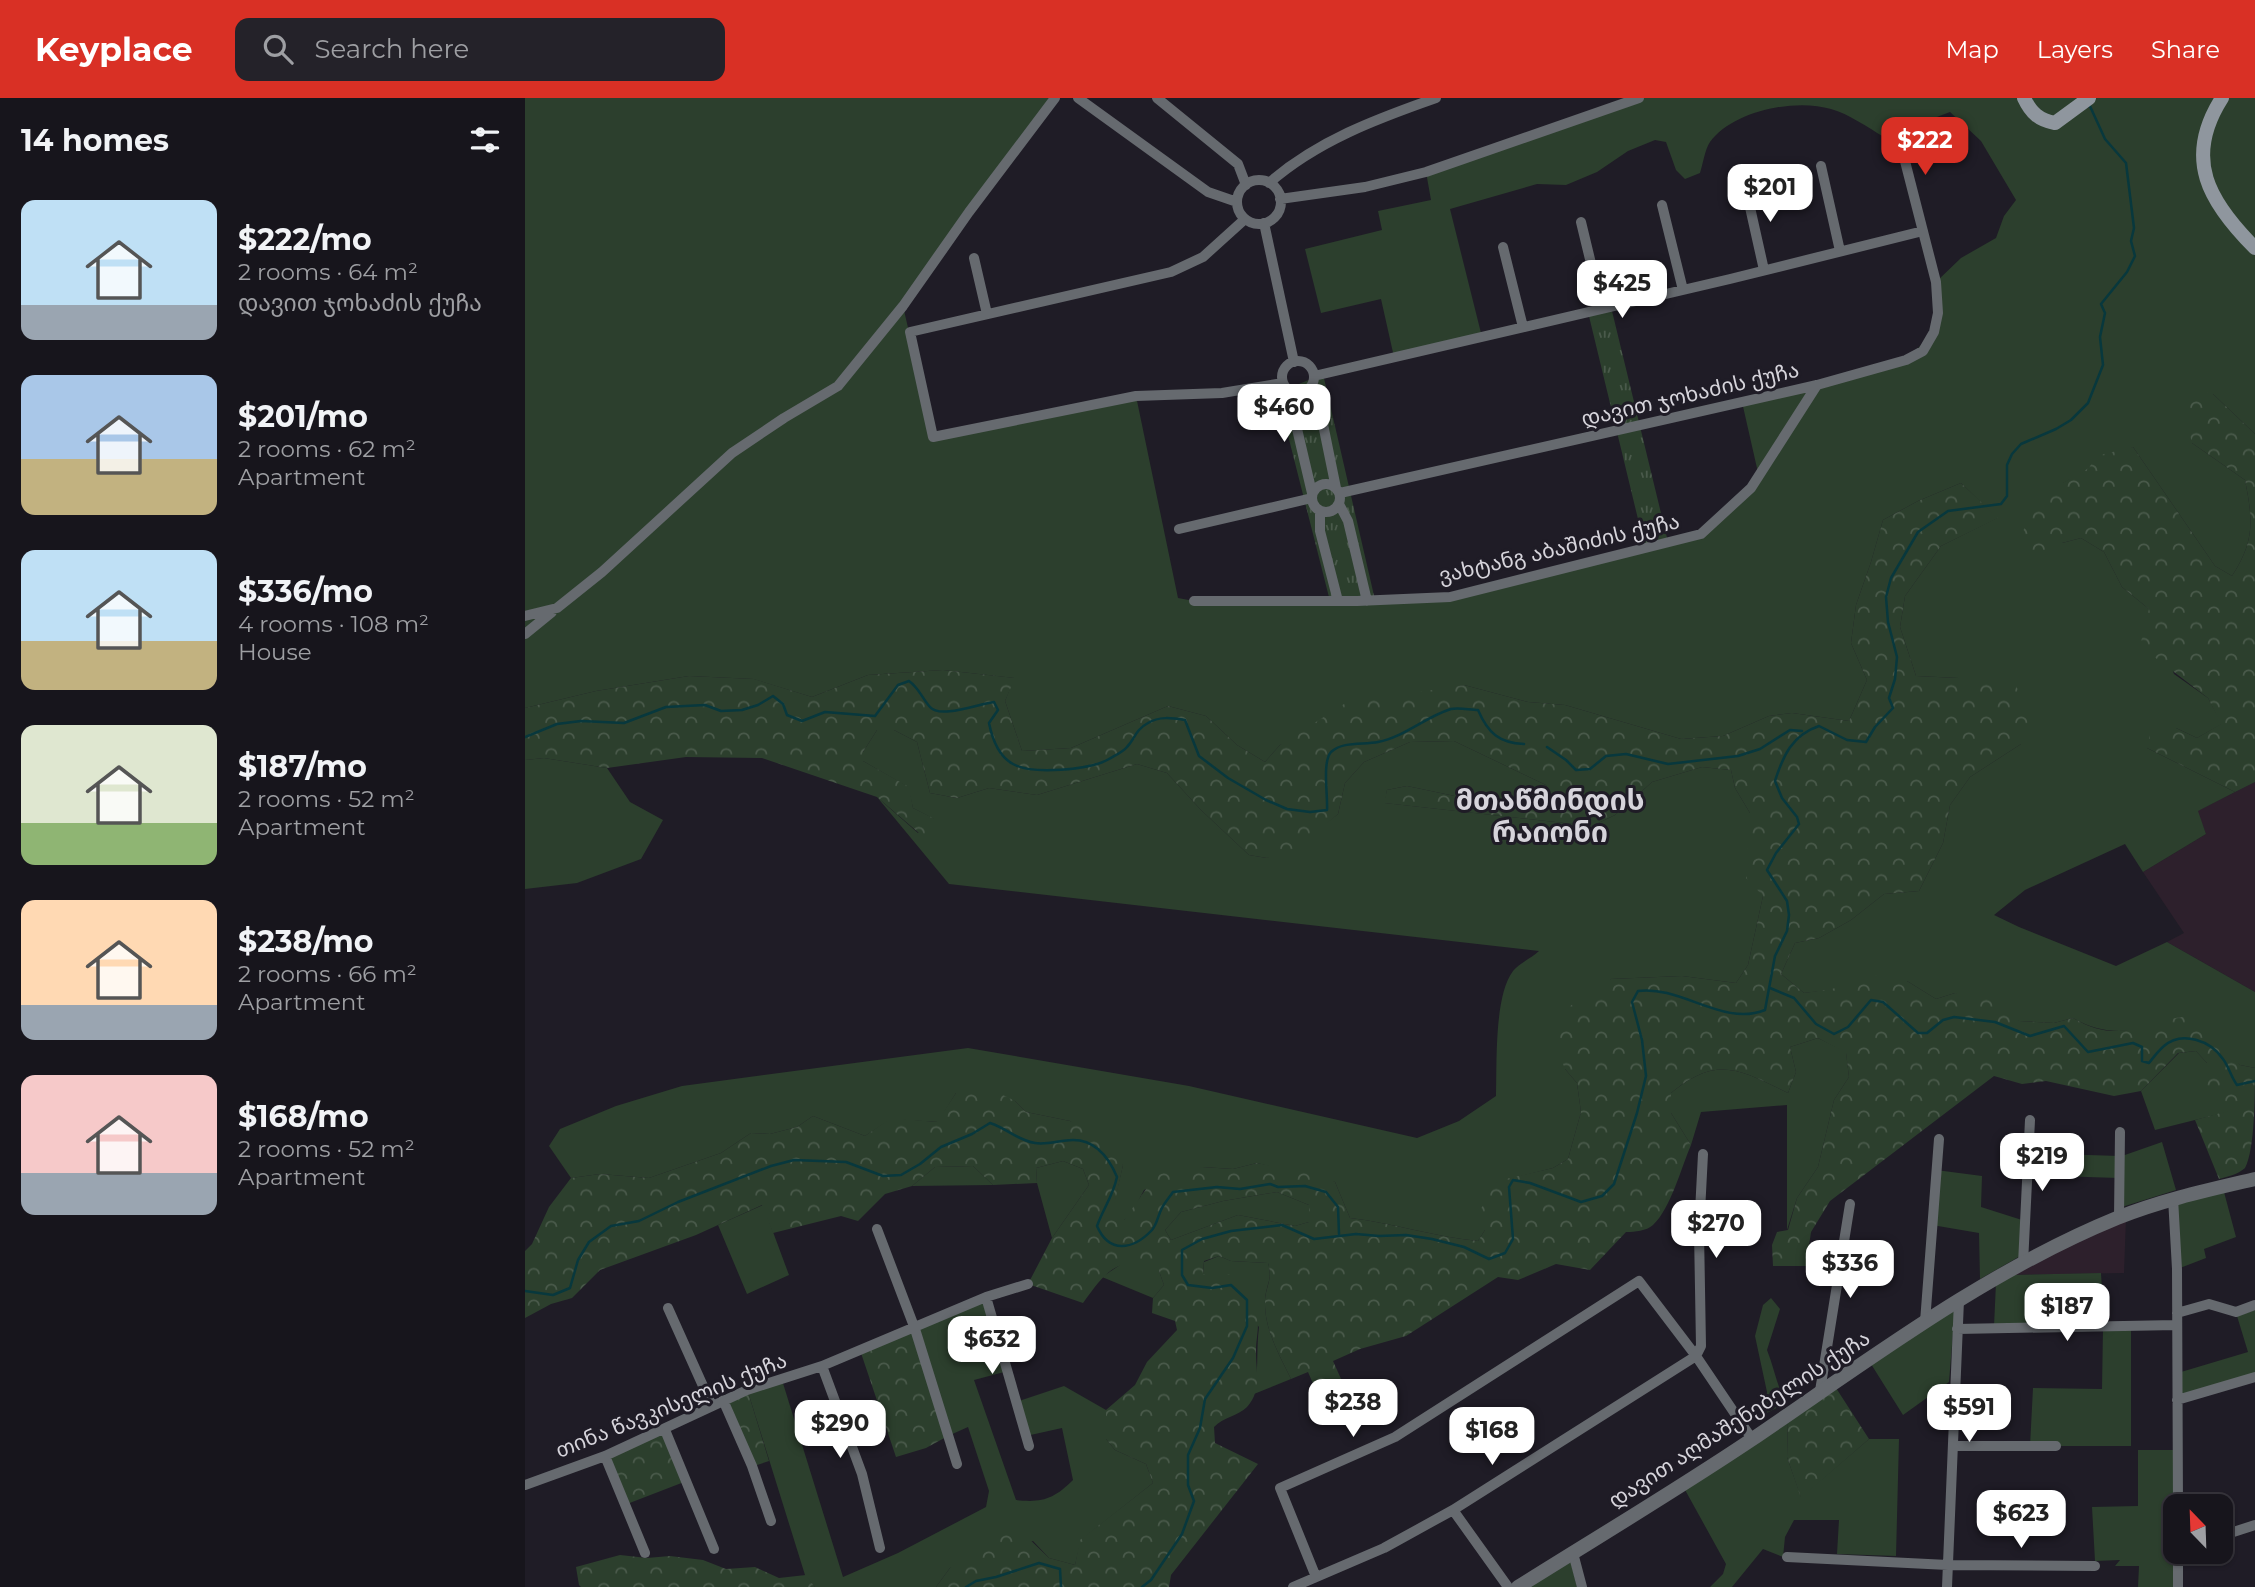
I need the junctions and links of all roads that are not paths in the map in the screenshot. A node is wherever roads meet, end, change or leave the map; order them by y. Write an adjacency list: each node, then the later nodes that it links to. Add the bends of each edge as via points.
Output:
1 (1055, 98): 45 (street, via 903,306 838,386 732,453)
2 (1078, 98): 10 (street)
3 (1094, 98): 10 (street)
4 (1157, 98): 14 (street, via 1238,164)
5 (1436, 98): 13 (street, via 1316,148)
6 (1639, 98): 16 (street, via 1426,172)
7 (2024, 98): 8 (main road, via 2032,113 2055,123)
8 (2089, 98)
9 (2222, 98): 24 (main road, via 2206,131 2202,163 2212,195 2229,222)
10 (1095, 110): 17 (street, via 1208,192)
11 (1897, 130): 22 (street)
12 (1821, 166): 25 (street)
13 (1269, 183): 14 (street); 16 (street)
14 (1246, 185): 17 (street)
15 (1745, 185): 27 (street)
16 (1280, 200): 21 (street, via 1277,215)
17 (1237, 202): 19 (street)
18 (1662, 205): 28 (street)
19 (1245, 219): 21 (street); 30 (street, via 1203,257 1171,272)
20 (1580, 222): 29 (street)
21 (1264, 223): 32 (street)
22 (1923, 231): 25 (street); 35 (street, დავით ჯოხაძის ქუჩა, via 1936,282 1938,313 1923,351)
23 (1503, 247): 31 (street)
24 (2255, 248)
25 (1840, 251): 27 (street)
26 (974, 258): 30 (street)
27 (1764, 270): 28 (street)
28 (1682, 290): 29 (street)
29 (1602, 309): 31 (street)
30 (987, 314): 34 (street, via 911,332 933,437 1136,396 1222,393)
31 (1523, 327): 33 (street)
32 (1294, 362): 33 (street, via 1305,363); 34 (street, via 1283,372)
33 (1314, 376): 36 (street)
34 (1283, 383): 37 (street)
35 (1817, 385): 38 (street, დავით ჯოხაძის ქუჩა); 44 (street, ვახტანგ აბაშიძის ქუჩა, via 1751,488 1701,534 1450,597)
36 (1310, 388): 37 (street); 38 (street, via 1317,395)
37 (1292, 392): 39 (street)
38 (1339, 495): 39 (street, via 1328,483 1321,484); 40 (street, via 1330,512); 44 (street)
39 (1312, 496): 40 (street); 41 (street)
40 (1320, 511): 43 (street, via 1320,531)
41 (1179, 529)
42 (1194, 601): 43 (street, ვახტანგ აბაშიძის ქუჩა)
43 (1338, 601): 44 (street, ვახტანგ აბაშიძის ქუჩა)
44 (1367, 601)
45 (557, 608): 46 (street); 47 (street)
46 (525, 616)
47 (525, 634)
48 (2030, 1120): 57 (street)
49 (2120, 1132): 55 (street)
50 (1939, 1139): 64 (street)
51 (1703, 1154): 67 (street, via 1701,1346)
52 (2255, 1180): 53 (street, დავით აღმაშენებელის ქუჩა)
53 (2173, 1198): 55 (street, დავით აღმაშენებელის ქუჩა); 63 (street)
54 (1850, 1204): 70 (street)
55 (2119, 1217): 57 (street, დავით აღმაშენებელის ქუჩა)
56 (877, 1229): 65 (street)
57 (2023, 1264): 60 (street, დავით აღმაშენებელის ქუჩა)
58 (1028, 1284): 59 (street, თინა წავკისელის ქუჩა)
59 (986, 1297): 65 (street, თინა წავკისელის ქუჩა); 76 (street)
60 (1959, 1300): 64 (street, დავით აღმაშენებელის ქუჩა); 66 (street)
61 (2255, 1306): 63 (street, via 2236,1312 2209,1304)
62 (668, 1308): 73 (street)
63 (2176, 1319): 66 (street); 72 (street)
64 (1925, 1322): 70 (street, დავით აღმაშენებელის ქუჩა)
65 (915, 1329): 68 (street, თინა წავკისელის ქუჩა); 80 (street)
66 (1957, 1329): 77 (street)
67 (1696, 1356): 75 (street); 83 (street); 95 (street, via 1639,1281 1395,1437 1280,1488)
68 (822, 1366): 71 (street, თინა წავკისელის ქუჩა); 87 (street, via 862,1474)
69 (2255, 1377): 72 (street)
70 (1820, 1391): 75 (street, დავით აღმაშენებელის ქუჩა)
71 (723, 1400): 73 (street, თინა წავკისელის ქუჩა); 84 (street)
72 (2177, 1400): 82 (street)
73 (712, 1406): 74 (street, თინა წავკისელის ქუჩა)
74 (664, 1430): 79 (street, თინა წავკისელის ქუჩა); 88 (street)
75 (1752, 1439): 90 (street, დავით აღმაშენებელის ქუჩა)
76 (1029, 1446)
77 (1953, 1446): 78 (street); 93 (street)
78 (2056, 1446)
79 (605, 1456): 81 (street, თინა წავკისელის ქუჩა); 89 (street)
80 (957, 1464)
81 (525, 1485)
82 (2178, 1494)
83 (1453, 1510): 95 (street, via 1384,1548); 97 (street)
84 (771, 1521)
85 (2255, 1525): 86 (street)
86 (2233, 1532)
87 (880, 1548)
88 (714, 1549)
89 (645, 1553)
90 (1573, 1553): 98 (street, დავით აღმაშენებელის ქუჩა); 99 (street)
91 (1787, 1557): 93 (street)
92 (2178, 1564): 101 (street)
93 (1948, 1565): 94 (street); 100 (street)
94 (2095, 1566)
95 (1316, 1577): 96 (street)
96 (1293, 1587)
97 (1508, 1587)
98 (1518, 1587)
99 (1582, 1587)
100 (1947, 1587)
101 (2178, 1587)

